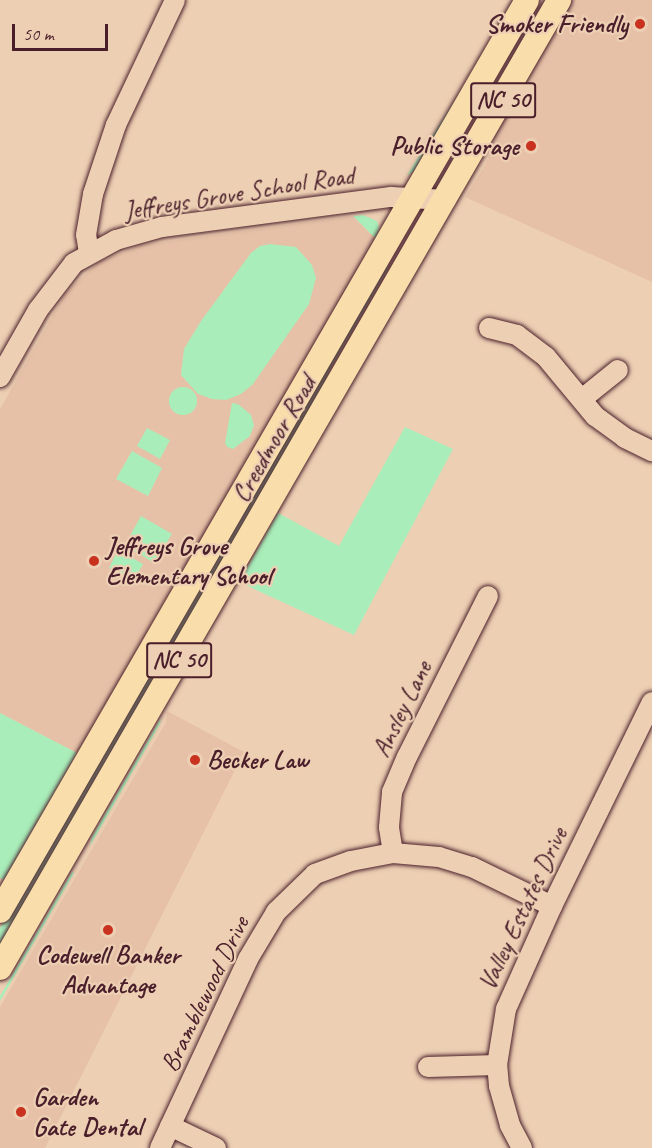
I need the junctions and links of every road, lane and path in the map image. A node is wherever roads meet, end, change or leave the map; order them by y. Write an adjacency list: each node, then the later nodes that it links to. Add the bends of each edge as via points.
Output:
1 (175, 0): 6 (street, via 116,125 93,194 86,235)
2 (527, 0): 4 (main road, Creedmoor Road / NC 50)
3 (560, 0): 5 (main road, Creedmoor Road / NC 50)
4 (414, 198): 5 (street, Jeffreys Grove School Road); 6 (street, Jeffreys Grove School Road, via 391,197 162,227 135,233); 16 (main road, Creedmoor Road / NC 50)
5 (446, 200): 17 (main road, Creedmoor Road / NC 50)
6 (89, 253): 9 (street, Jeffreys Grove School Road, via 74,263 55,286)
7 (489, 328): 10 (street, via 517,335 546,357)
8 (618, 369): 10 (street)
9 (0, 377)
10 (582, 399): 11 (street, via 602,421)
11 (652, 451)
12 (488, 596): 14 (street, Ansley Lane, via 392,792 389,827)
13 (652, 702): 15 (street, Valley Estates Drive)
14 (393, 853): 15 (street, Bramblewood Drive, via 439,857 472,867); 20 (street, Bramblewood Drive, via 351,861 315,874 276,912 248,959)
15 (552, 906): 18 (street, Valley Estates Drive, via 511,993)
16 (0, 911)
17 (0, 968)
18 (497, 1065): 19 (street); 23 (street, Valley Estates Drive, via 503,1104)
19 (428, 1067)
20 (170, 1126): 21 (street, Bramblewood Drive); 22 (street)
21 (160, 1148)
22 (216, 1148)
23 (522, 1148)

